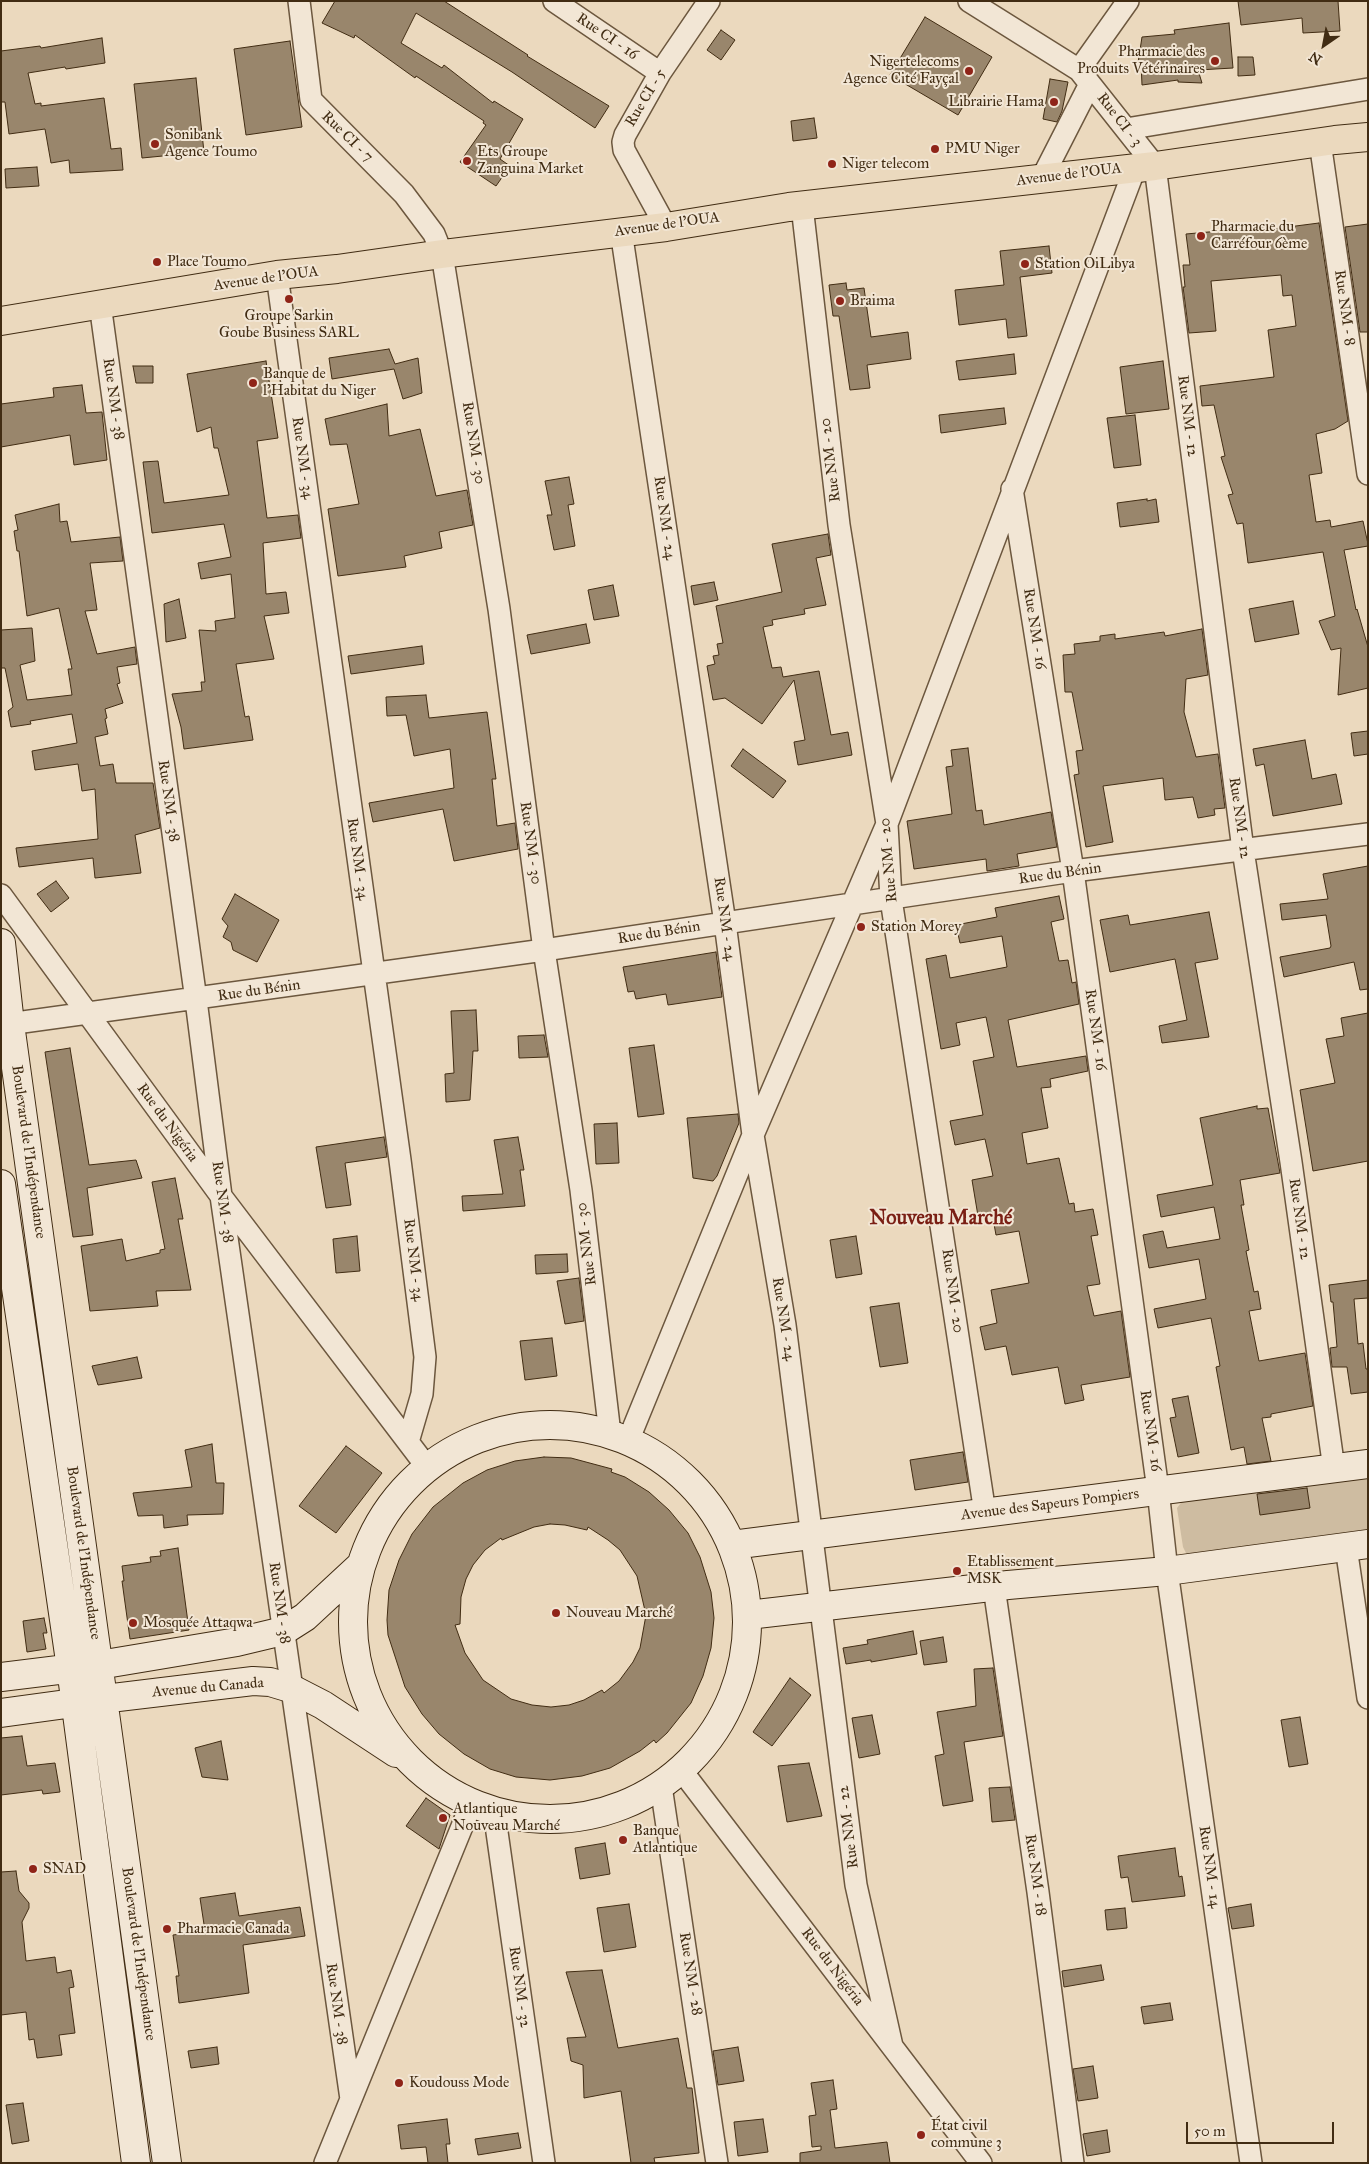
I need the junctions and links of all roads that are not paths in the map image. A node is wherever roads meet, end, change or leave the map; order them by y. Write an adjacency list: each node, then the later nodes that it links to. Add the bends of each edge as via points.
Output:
1 (299, 1): 18 (street, Rue CI - 7, via 311,100 404,194 434,234)
2 (554, 1): 6 (street, Rue CI - 16)
3 (709, 1): 6 (street, Rue CI - 5)
4 (969, 1): 7 (street, Rue CI - 3)
5 (1128, 1): 7 (street)
6 (660, 74): 16 (street, Rue CI - 5, via 623,142 624,150)
7 (1085, 77): 9 (street, Rue CI - 3); 14 (street)
8 (1368, 89): 9 (street)
9 (1126, 129): 13 (street, Rue CI - 3)
10 (1368, 131): 12 (main road)
11 (1368, 137): 12 (main road)
12 (1328, 141): 13 (main road, Avenue de l'OUA); 22 (street, Rue NM - 8)
13 (1145, 167): 14 (main road, Avenue de l'OUA); 23 (street); 26 (street, Rue NM - 12)
14 (1042, 178): 15 (main road, Avenue de l'OUA)
15 (802, 206): 16 (main road, Avenue de l'OUA); 24 (street, Rue NM - 20, via 839,525)
16 (666, 227): 17 (main road, Avenue de l'OUA)
17 (621, 231): 18 (main road, Avenue de l'OUA); 31 (street, Rue NM - 24)
18 (442, 254): 19 (main road, Avenue de l'OUA); 33 (street, Rue NM - 30, via 499,609)
19 (277, 275): 20 (main road, Avenue de l'OUA); 34 (street, Rue NM - 34)
20 (100, 304): 21 (main road, Avenue de l'OUA); 35 (street, Rue NM - 38)
21 (1, 321)
22 (1368, 474)
23 (1012, 489): 24 (street); 27 (street, Rue NM - 16)
24 (887, 824): 29 (street, Rue NM - 20); 30 (street)
25 (1368, 834): 26 (street, Rue du Bénin)
26 (1242, 850): 27 (street, Rue du Bénin); 45 (street, Rue NM - 12)
27 (1073, 872): 29 (street, Rue du Bénin); 46 (street, Rue NM - 16)
28 (1, 895): 36 (street, Rue du Nigéria)
29 (891, 899): 30 (street, Rue du Bénin); 47 (street, Rue NM - 20)
30 (852, 905): 31 (street, Rue du Bénin); 38 (street)
31 (725, 923): 33 (street, Rue du Bénin); 38 (street, Rue NM - 24)
32 (1, 943): 37 (street, Boulevard de l'Indépendance)
33 (544, 950): 34 (street, Rue du Bénin); 41 (street, Rue NM - 30)
34 (374, 975): 35 (street, Rue du Bénin); 42 (street, Rue NM - 34, via 425,1357 422,1394)
35 (196, 1000): 36 (street, Rue du Bénin); 40 (street, Rue NM - 38)
36 (86, 1014): 37 (street, Rue du Bénin); 40 (street, Rue du Nigéria)
37 (6, 1025): 57 (street, Boulevard de l'Indépendance)
38 (753, 1135): 41 (street); 48 (street, Rue NM - 24, via 785,1325)
39 (1, 1184): 58 (street, Boulevard de l'Indépendance)
40 (221, 1196): 42 (street, Rue du Nigéria); 56 (street, Rue NM - 38)
41 (619, 1438): 44 (street, via 578,1427 514,1428 483,1436 454,1449); 49 (street, via 679,1473 718,1518)
42 (408, 1442): 44 (street, Rue du Nigéria)
43 (1368, 1464): 45 (street, Avenue des Sapeurs Pompiers)
44 (427, 1467): 51 (street, via 393,1501)
45 (1334, 1469): 46 (street, Avenue des Sapeurs Pompiers)
46 (1158, 1490): 47 (street, Avenue des Sapeurs Pompiers); 52 (street, Rue NM - 16)
47 (985, 1513): 48 (street, Avenue des Sapeurs Pompiers)
48 (812, 1535): 49 (street, Avenue des Sapeurs Pompiers); 54 (street, Rue NM - 24)
49 (732, 1545): 55 (street, via 743,1579)
50 (1357, 1546): 52 (street); 61 (street)
51 (360, 1566): 56 (street, via 305,1617); 65 (street, via 353,1615 360,1673 375,1712 388,1733)
52 (1167, 1571): 53 (street); 77 (street, Rue NM - 14)
53 (994, 1587): 54 (street); 76 (street, Rue NM - 18)
54 (822, 1607): 55 (street); 68 (street, Rue NM - 22, via 856,1885)
55 (748, 1615): 66 (street, via 746,1652 737,1688 722,1721 701,1751)
56 (283, 1631): 57 (street); 60 (street, Rue NM - 38)
57 (99, 1665): 58 (street); 62 (street, Boulevard de l'Indépendance)
58 (71, 1668): 59 (street); 63 (street, Boulevard de l'Indépendance)
59 (1, 1677)
60 (290, 1688): 62 (street, Avenue du Canada, via 254,1681); 65 (street, Avenue du Canada, via 323,1705); 69 (street, Rue NM - 38)
61 (1368, 1698)
62 (103, 1699): 63 (street, Avenue du Canada); 71 (street, Boulevard de l'Indépendance)
63 (76, 1704): 64 (street, Avenue du Canada); 70 (street, Boulevard de l'Indépendance)
64 (1, 1713)
65 (421, 1770): 67 (street, via 445,1788)
66 (672, 1778): 67 (street, via 640,1798 593,1815 544,1819); 68 (street, Rue du Nigéria); 74 (street, Rue NM - 28)
67 (483, 1807): 69 (street); 73 (street, Rue NM - 32)
68 (892, 2046): 75 (street, Rue du Nigéria)
69 (351, 2099): 72 (street)
70 (136, 2163)
71 (167, 2163)
72 (325, 2163)
73 (544, 2163)
74 (717, 2163)
75 (981, 2163)
76 (1073, 2163)
77 (1251, 2163)

